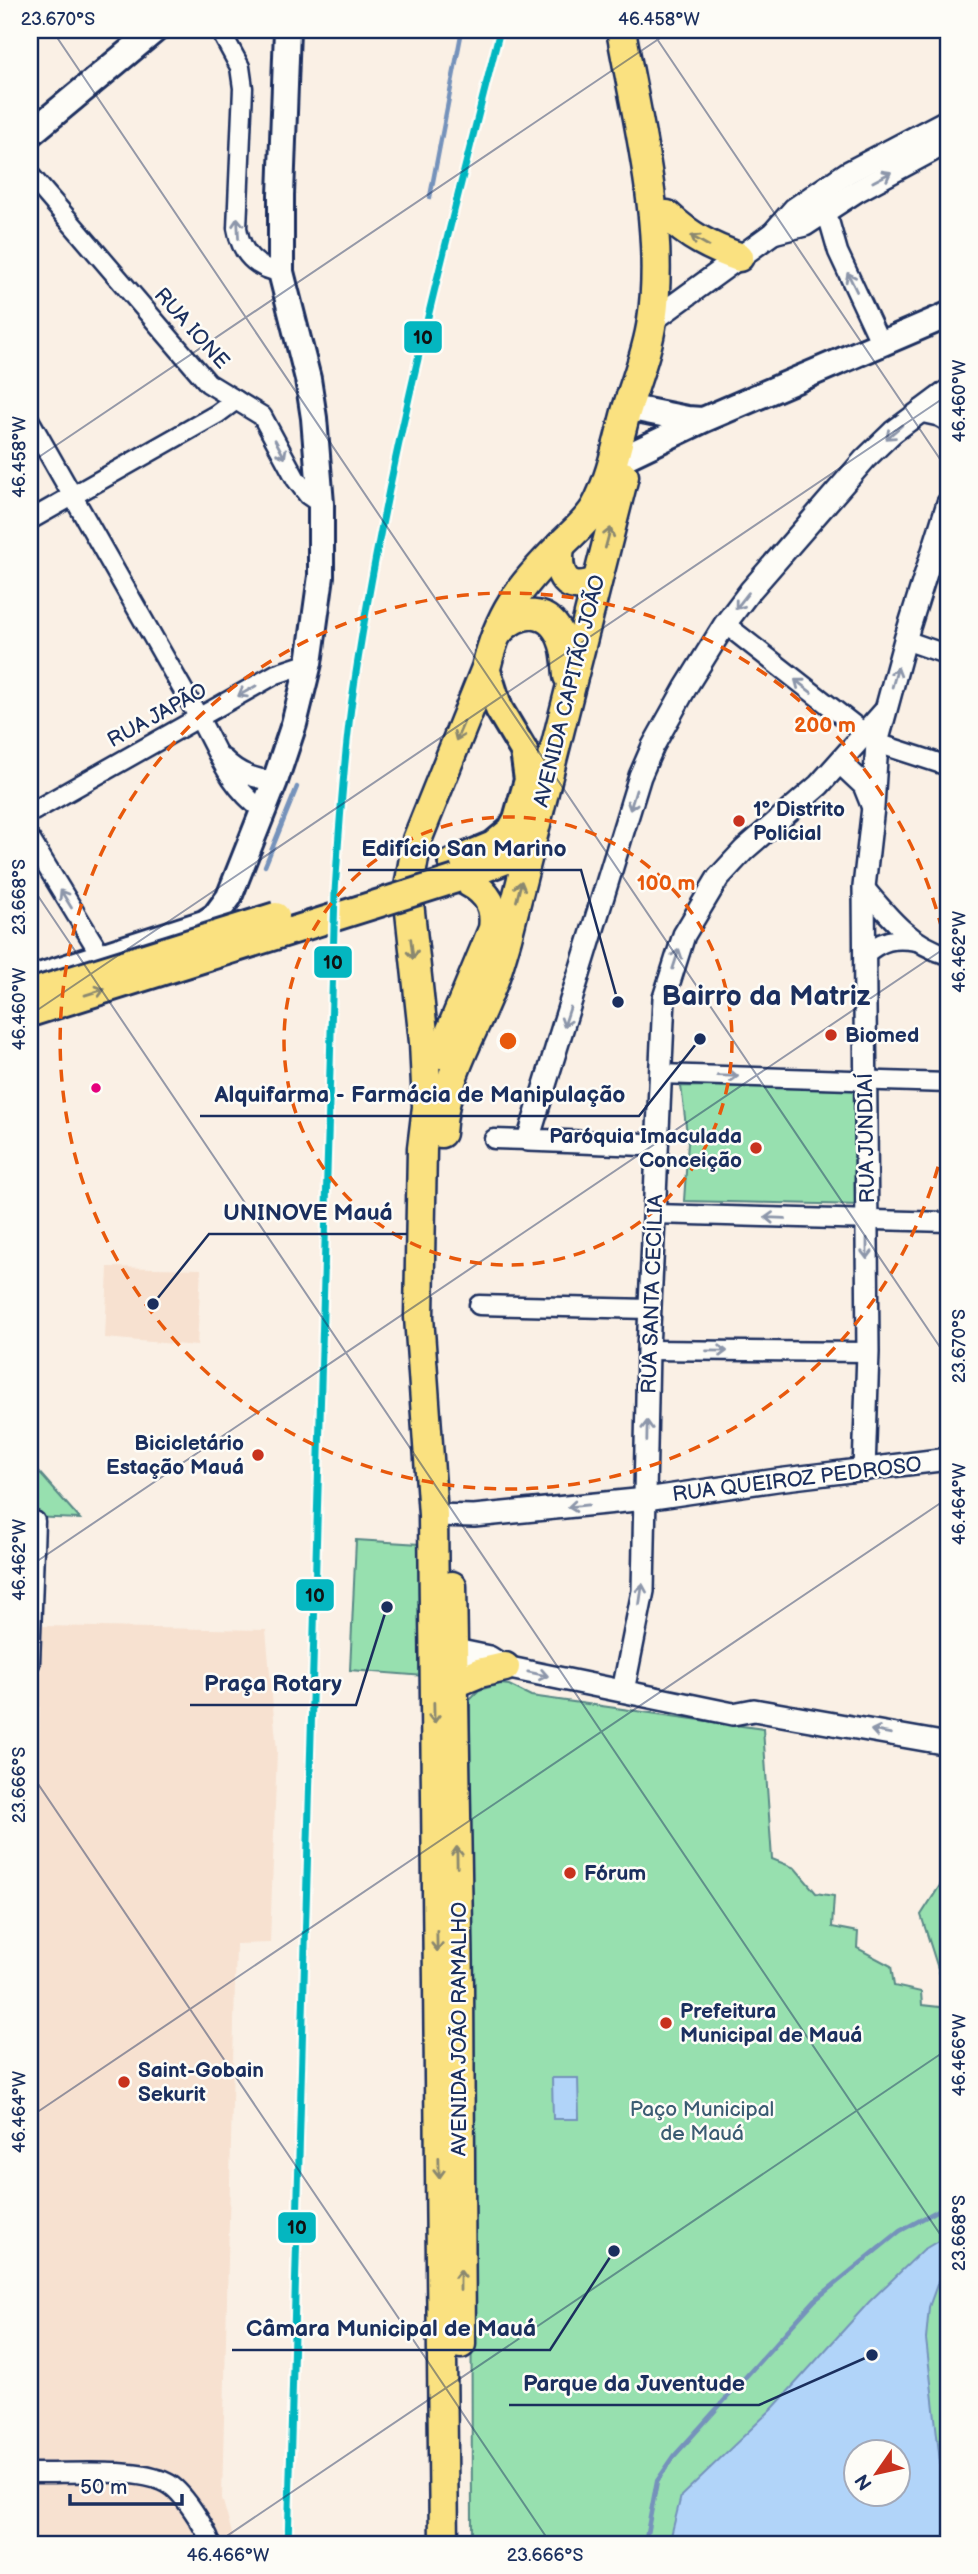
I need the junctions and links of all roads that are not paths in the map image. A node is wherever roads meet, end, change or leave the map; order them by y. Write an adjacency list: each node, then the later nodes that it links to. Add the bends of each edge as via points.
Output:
1 (135, 30): 7 (main road)
2 (155, 30): 9 (main road)
3 (220, 30): 17 (street, one-way to 3, via 253,261 239,242 243,88 240,67)
4 (287, 30): 17 (main road)
5 (621, 30): 18 (highway, AVENIDA CAPITÃO JOÃO, via 653,223)
6 (637, 30): 13 (highway, AVENIDA CAPITÃO JOÃO)
7 (30, 117)
8 (948, 120): 12 (street, via 847,173)
9 (30, 134)
10 (948, 142): 12 (street, one-way to 10, via 857,191)
11 (30, 175): 22 (street, RUA IONE, via 196,370)
12 (818, 204): 14 (street); 15 (street)
13 (667, 215): 16 (highway, one-way to 13, via 694,239); 18 (highway, AVENIDA CAPITÃO JOÃO)
14 (799, 217): 15 (street); 16 (street)
15 (838, 252): 20 (street, one-way to 15)
16 (739, 257): 18 (street)
17 (281, 272): 31 (main road, via 312,405)
18 (660, 315): 23 (highway, AVENIDA CAPITÃO JOÃO); 33 (highway, AVENIDA CAPITÃO JOÃO, via 597,503)
19 (948, 315): 20 (main road)
20 (881, 344): 25 (main road)
21 (948, 391): 24 (street)
22 (236, 400): 29 (street); 31 (street, RUA IONE, one-way to 31, via 262,416 296,480)
23 (642, 410): 25 (main road); 28 (highway, AVENIDA CAPITÃO JOÃO)
24 (921, 411): 26 (street); 35 (street, one-way to 35, via 865,459)
25 (703, 420): 28 (main road)
26 (948, 420)
27 (30, 421): 29 (street)
28 (630, 455): 34 (highway, AVENIDA CAPITÃO JOÃO, one-way to 28)
29 (72, 496): 32 (street); 43 (street)
30 (948, 503): 37 (street, RUA JUNDIAÍ)
31 (321, 504): 40 (main road, via 321,576)
32 (30, 520)
33 (560, 546): 34 (highway, via 558,562 568,583 585,586); 36 (highway, AVENIDA CAPITÃO JOÃO, via 515,596)
34 (597, 580): 42 (highway, AVENIDA CAPITÃO JOÃO)
35 (725, 624): 44 (street, one-way to 35); 69 (street, one-way to 69, via 640,776)
36 (493, 639): 38 (highway, via 517,616 538,616 557,630); 41 (highway, AVENIDA CAPITÃO JOÃO)
37 (905, 640): 39 (street); 44 (street, RUA JUNDIAÍ, one-way to 37, via 885,711)
38 (566, 655): 41 (highway, via 554,635 525,630); 42 (highway)
39 (948, 655)
40 (309, 663): 43 (street, RUA JAPÃO, one-way to 43, via 276,674); 48 (main road)
41 (486, 668): 55 (main road, via 499,709 524,751 528,780 511,830); 67 (highway, AVENIDA CAPITÃO JOÃO, one-way to 67, via 425,816 411,866 408,910)
42 (568, 699): 54 (highway, AVENIDA CAPITÃO JOÃO)
43 (199, 718): 45 (street); 52 (street, RUA JAPÃO)
44 (871, 739): 46 (street); 47 (street, RUA SANTA CECÍLIA); 49 (street, RUA SANTA CECÍLIA); 50 (street, RUA JUNDIAÍ)
45 (219, 754): 48 (street, via 239,772); 51 (street, via 237,788)
46 (948, 766)
47 (847, 769): 49 (street, RUA SANTA CECÍLIA); 50 (street, via 864,785)
48 (275, 781): 51 (main road)
49 (819, 785): 64 (street, RUA SANTA CECÍLIA, one-way to 49, via 664,998 684,935 718,878)
50 (873, 807): 56 (street, RUA JUNDIAÍ)
51 (262, 811): 60 (main road, via 229,897 215,916)
52 (30, 813)
53 (30, 839): 60 (street, one-way to 53)
54 (532, 839): 55 (main road, via 509,859); 81 (highway, AVENIDA CAPITÃO JOÃO, one-way to 54, via 435,1303 442,1123 455,1068 494,980)
55 (456, 873): 62 (main road, bridge); 63 (main road, one-way to 55, bridge); 67 (highway, via 484,892 495,917 448,1035)
56 (864, 887): 57 (street); 58 (street, RUA JUNDIAÍ)
57 (916, 941): 58 (street, via 886,940); 59 (street)
58 (864, 955): 65 (street, RUA JUNDIAÍ)
59 (948, 955)
60 (102, 957): 61 (main road)
61 (30, 979)
62 (30, 993)
63 (30, 1013)
64 (660, 1074): 65 (street, one-way to 65); 70 (street, RUA SANTA CECÍLIA)
65 (865, 1080): 66 (street); 72 (street, RUA JUNDIAÍ)
66 (948, 1083)
67 (427, 1107): 81 (highway, AVENIDA CAPITÃO JOÃO, via 419,1317)
68 (494, 1139): 69 (street)
69 (528, 1140): 70 (street)
70 (657, 1145): 71 (street, RUA SANTA CECÍLIA)
71 (654, 1214): 72 (street, one-way to 71); 75 (street, RUA SANTA CECÍLIA)
72 (867, 1221): 73 (street); 77 (street, RUA JUNDIAÍ, one-way to 77)
73 (948, 1222)
74 (479, 1305): 75 (street)
75 (650, 1309): 76 (street, RUA SANTA CECÍLIA)
76 (648, 1350): 77 (street, one-way to 77); 80 (street, RUA SANTA CECÍLIA, one-way to 76)
77 (868, 1352): 79 (street, RUA JUNDIAÍ)
78 (948, 1459): 79 (street, RUA QUEIROZ PEDROSO)
79 (864, 1470): 80 (street, RUA QUEIROZ PEDROSO)
80 (646, 1499): 81 (street, RUA QUEIROZ PEDROSO, one-way to 81, via 474,1516); 87 (street, RUA SANTA CECÍLIA, one-way to 80, via 643,1591)
81 (441, 1515): 83 (highway, AVENIDA JOÃO RAMALHO); 83 (highway, AVENIDA JOÃO RAMALHO, via 434,1569)
82 (32, 1520): 84 (street)
83 (444, 1647): 85 (street, via 489,1657); 86 (highway, AVENIDA JOÃO RAMALHO); 91 (highway, AVENIDA JOÃO RAMALHO, one-way to 91)
84 (30, 1663)
85 (505, 1667): 86 (highway); 87 (street, one-way to 87)
86 (455, 1683): 92 (highway, AVENIDA JOÃO RAMALHO, one-way to 86)
87 (623, 1691): 88 (street, one-way to 87, via 754,1710 733,1714)
88 (948, 1744)
89 (30, 2473): 90 (street, via 136,2475 168,2483 195,2512)
90 (211, 2544)
91 (443, 2544)
92 (461, 2544)

